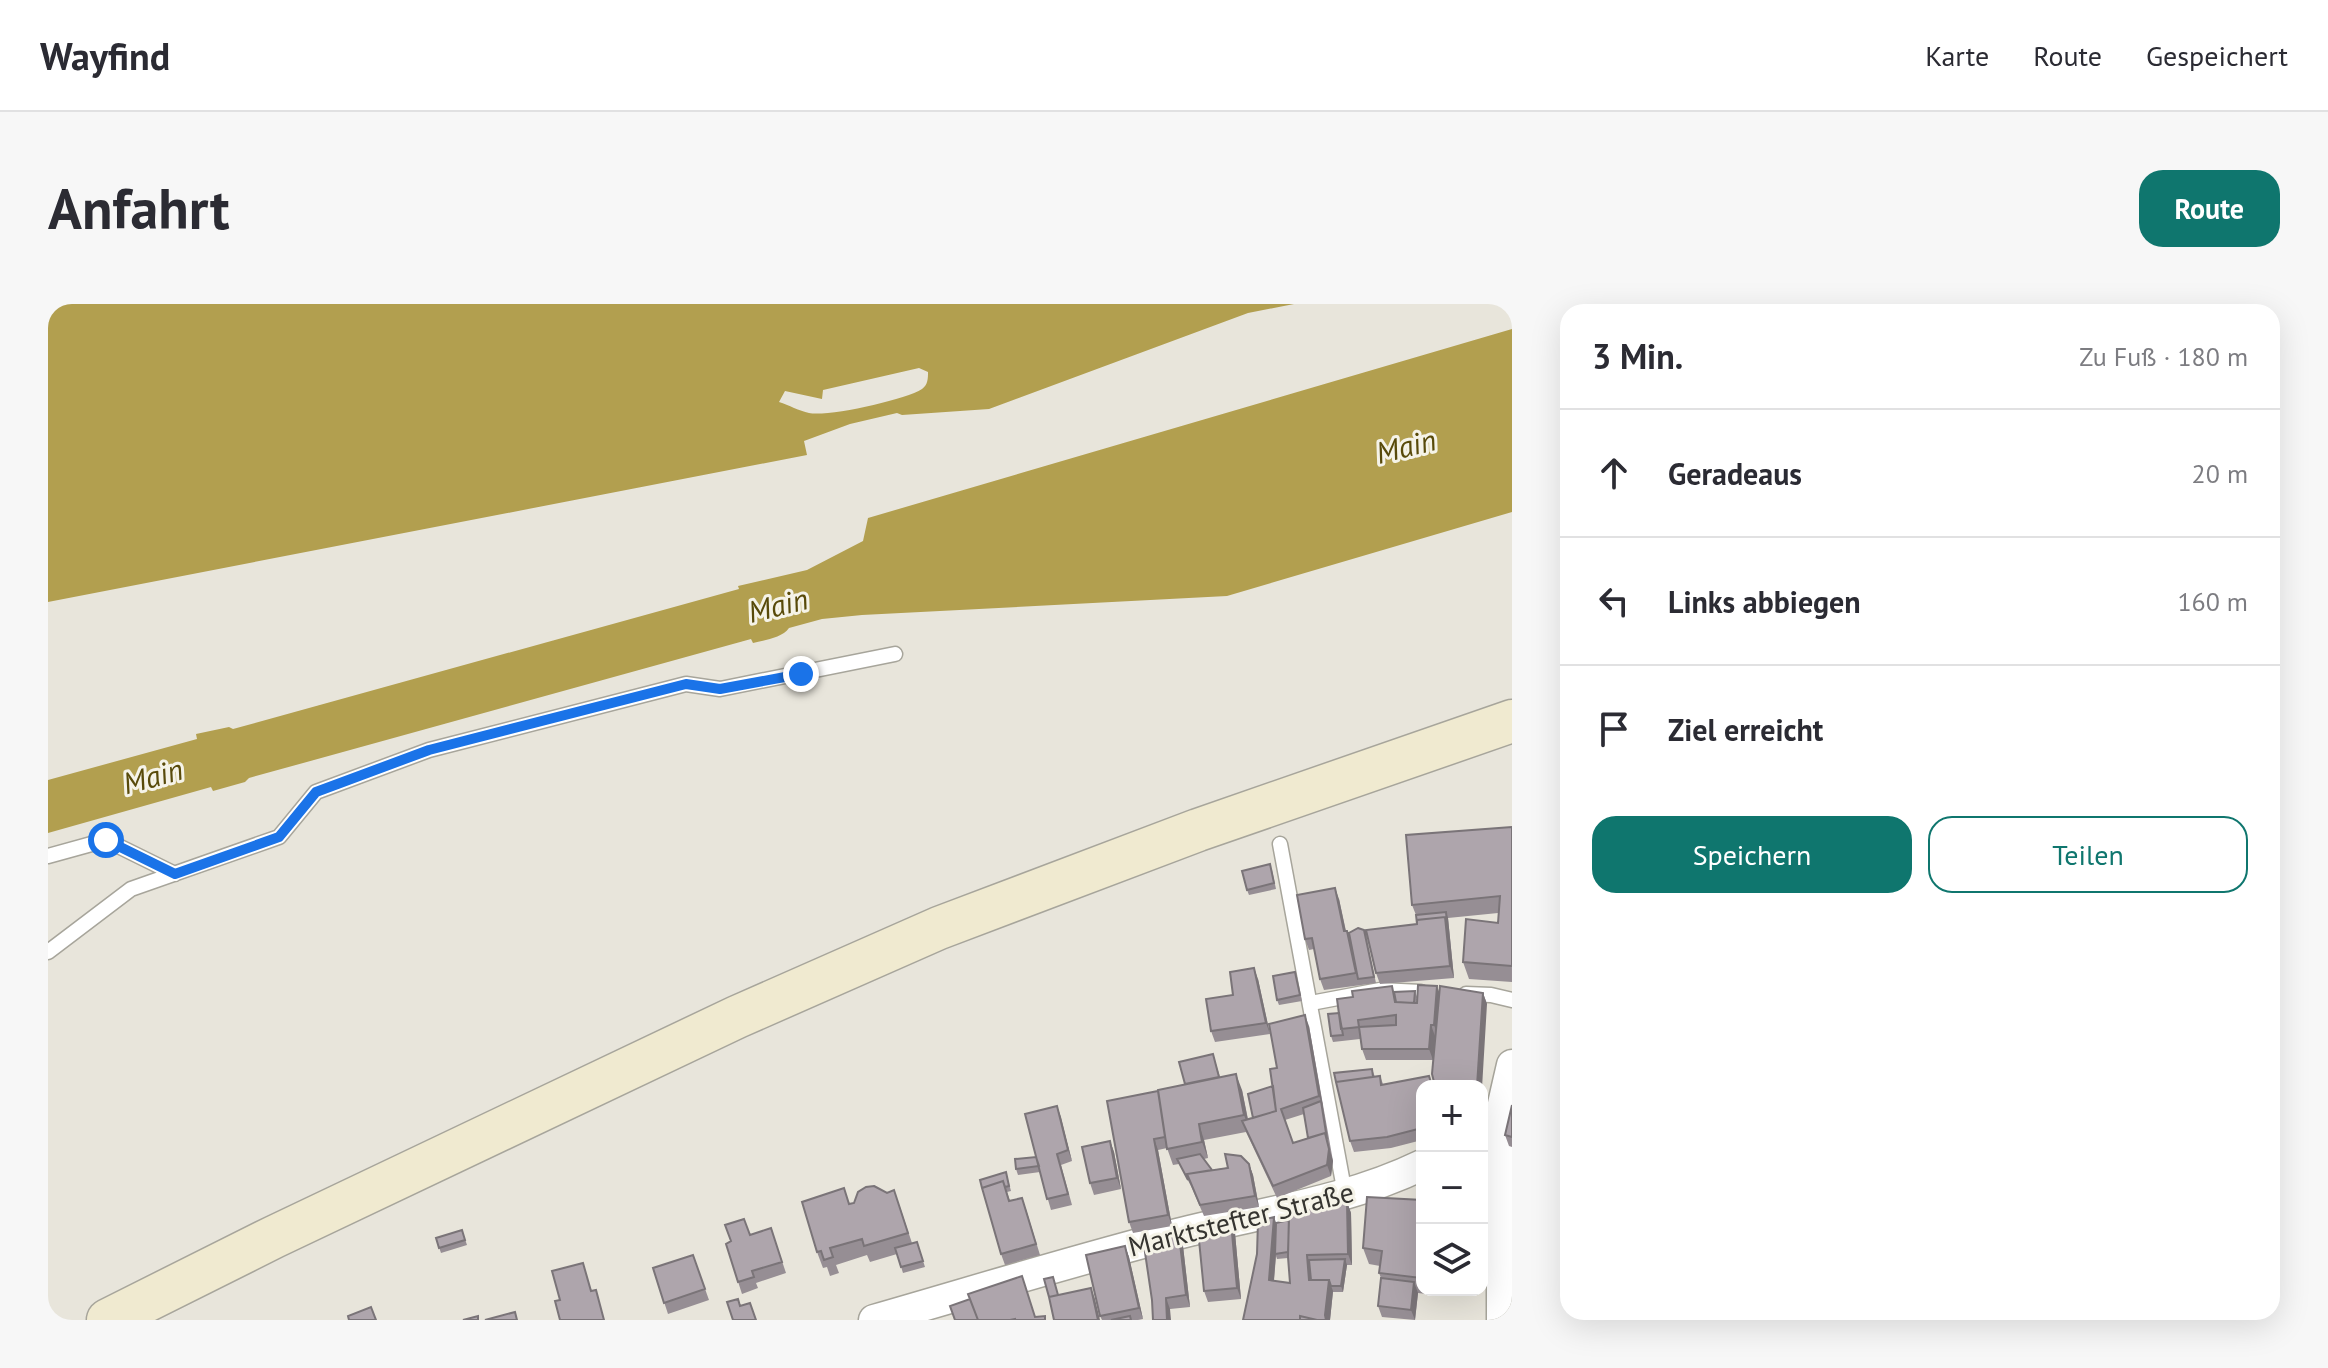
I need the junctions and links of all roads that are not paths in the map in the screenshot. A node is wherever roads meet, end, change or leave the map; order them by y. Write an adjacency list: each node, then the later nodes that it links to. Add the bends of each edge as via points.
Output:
1 (895, 654): 5 (lane, via 720,689 686,684 429,750 316,792 279,837)
2 (1512, 721): 14 (main road, via 1198,830 939,928 737,1017)
3 (1280, 844): 8 (lane)
4 (48, 856): 5 (lane, via 106,840)
5 (175, 874): 6 (lane, via 131,889)
6 (48, 952)
7 (1512, 1000): 8 (lane, via 1380,990)
8 (1311, 1003): 12 (lane)
9 (1512, 1065): 10 (street)
10 (1489, 1133): 13 (street)
11 (1415, 1174): 12 (street, Marktstefter Straße)
12 (1345, 1194): 15 (street, Marktstefter Straße, via 1175,1235)
13 (1499, 1207): 16 (street)
14 (108, 1320)
15 (874, 1320)
16 (1502, 1320)

